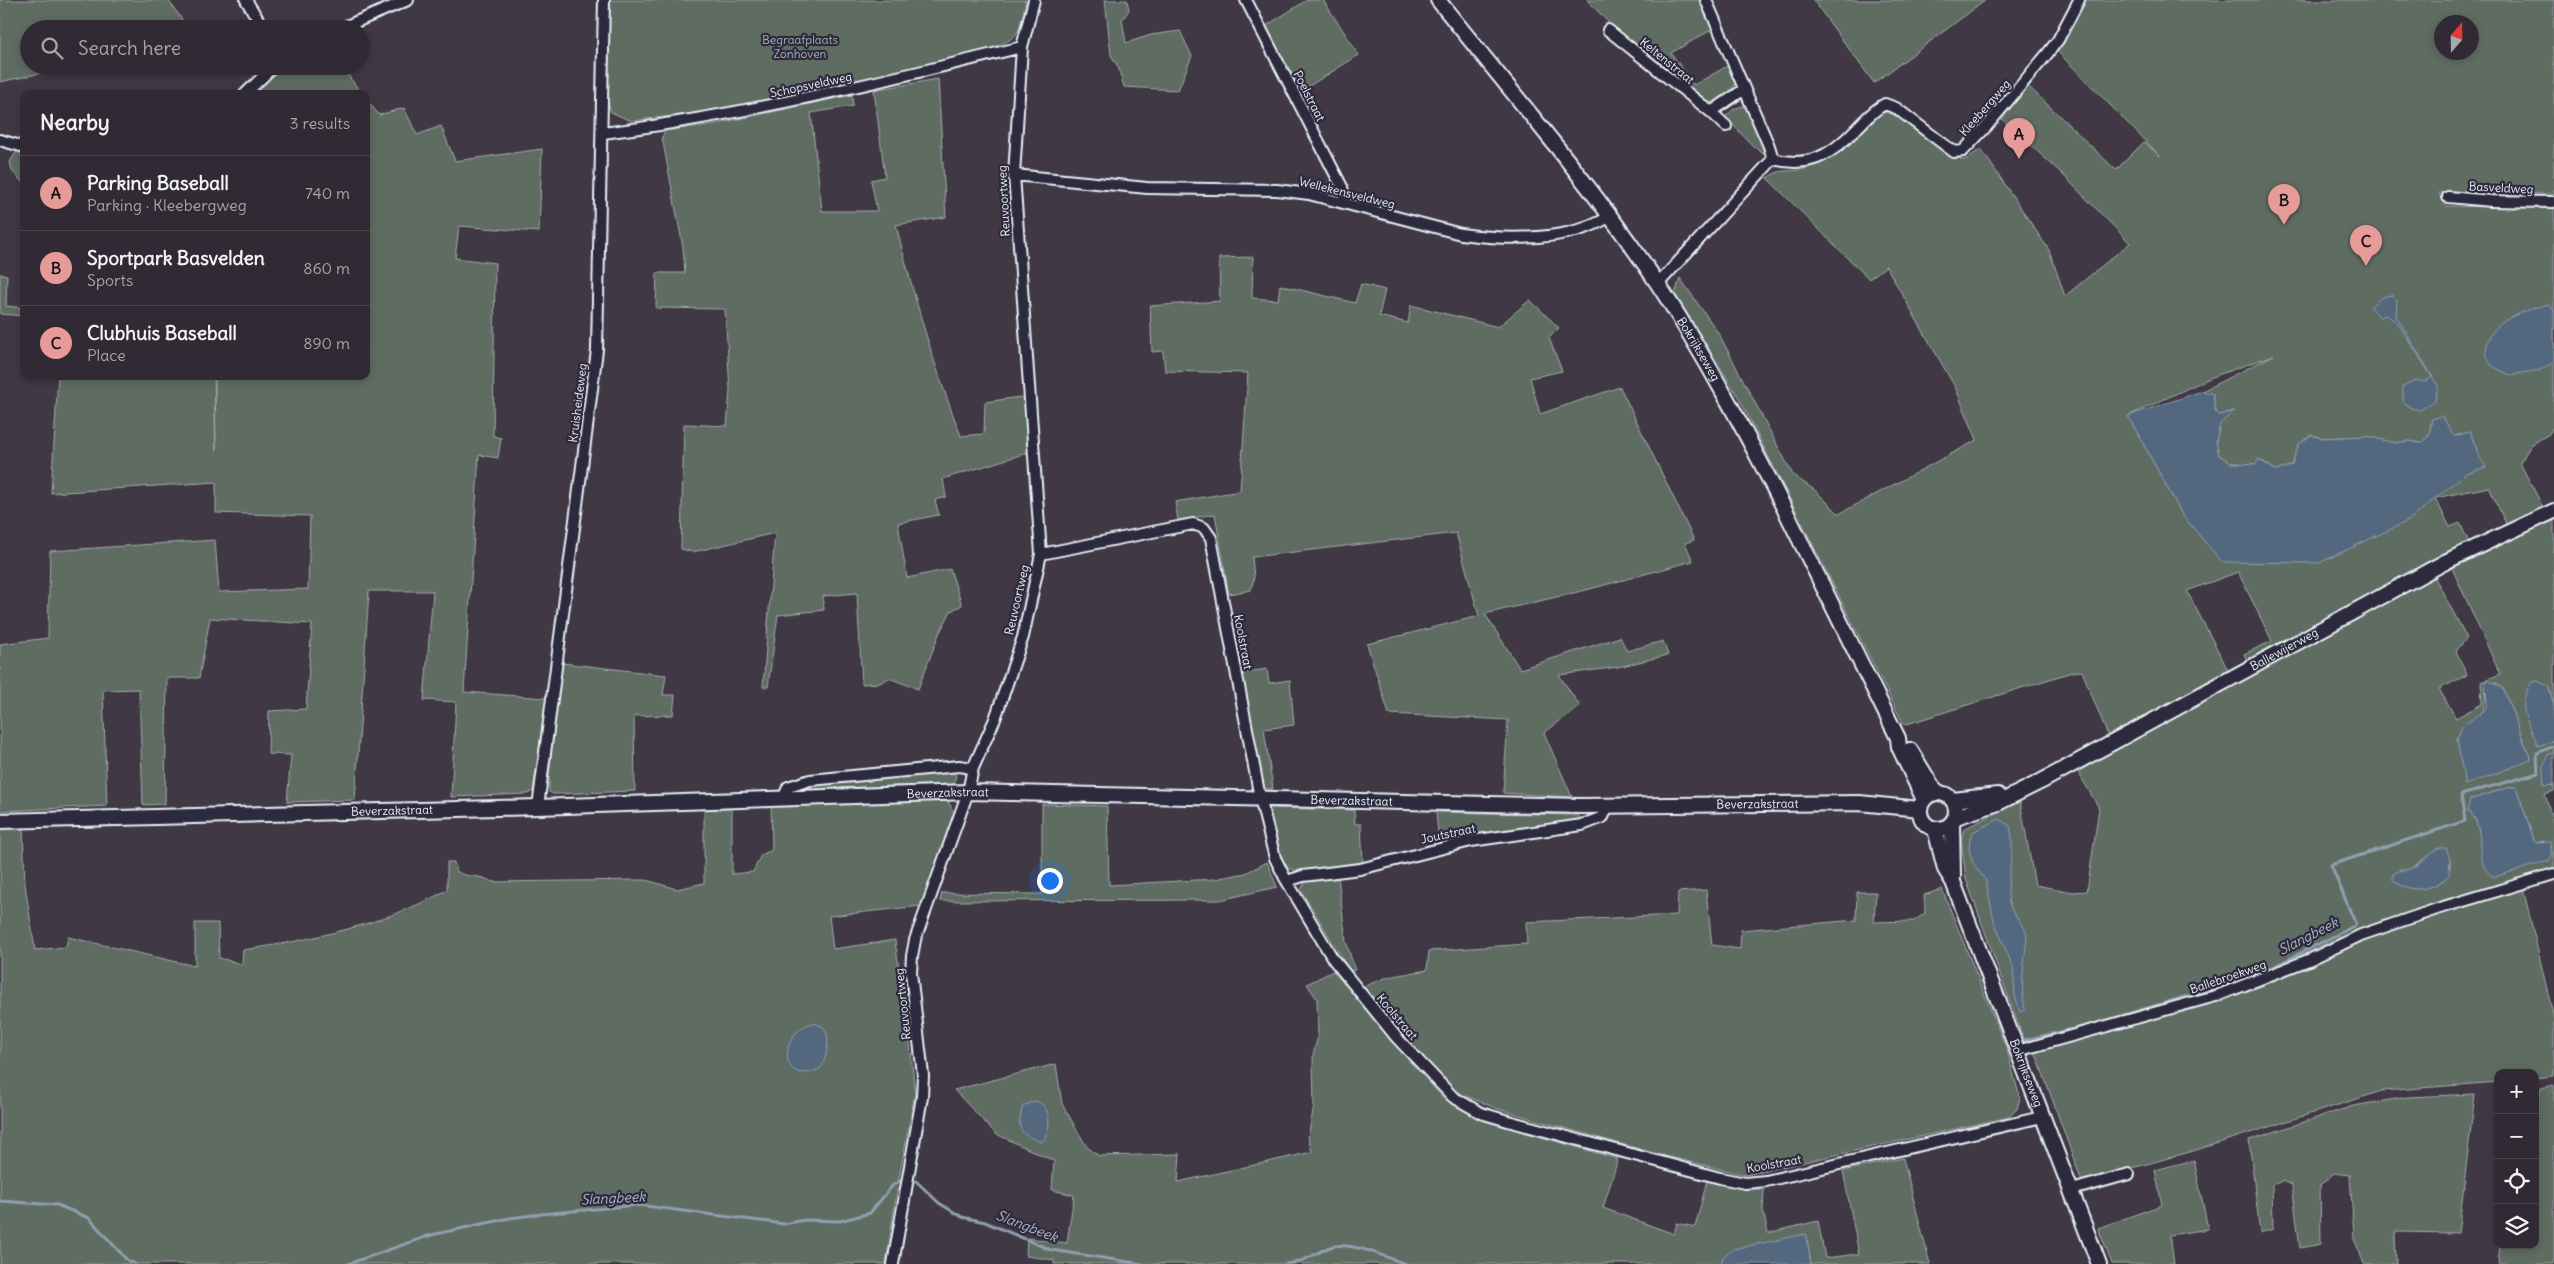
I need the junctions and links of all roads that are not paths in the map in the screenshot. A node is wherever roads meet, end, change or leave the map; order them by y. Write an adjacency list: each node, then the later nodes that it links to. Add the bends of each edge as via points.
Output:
1 (246, 0): 9 (street)
2 (408, 0): 10 (street)
3 (604, 0): 18 (street, Kruisheideweg)
4 (1034, 0): 12 (street, Reuvoortweg)
5 (1246, 0): 25 (street, Poelstraat, via 1342,187)
6 (1438, 0): 26 (street, Bokrijkseweg)
7 (1706, 0): 15 (street)
8 (2079, 0): 21 (street, Kleebergweg, via 2058,40 1986,128 1963,151 1954,152 1896,108 1884,104 1842,143 1825,154 1800,163)
9 (258, 20)
10 (360, 20)
11 (1608, 30): 16 (street, Keltenstraat)
12 (1022, 47): 18 (street, Schopsveldweg, via 754,110); 22 (street, Reuvoortweg)
13 (265, 75): 14 (street)
14 (249, 90)
15 (1743, 90): 16 (street); 21 (street)
16 (1711, 112): 17 (street, Keltenstraat)
17 (1726, 126)
18 (602, 133): 40 (street, Kruisheideweg, via 597,350)
19 (0, 140): 20 (street)
20 (20, 146)
21 (1772, 159): 27 (street)
22 (1014, 175): 25 (street, Wellekensveldweg, via 1147,188 1277,190); 29 (street, Reuvoortweg)
23 (2448, 196): 24 (street, Basveldweg, via 2492,201)
24 (2554, 202)
25 (1346, 204): 26 (street, Wellekensveldweg, via 1461,234 1505,239 1585,229)
26 (1610, 216): 27 (street, Bokrijkseweg)
27 (1658, 284): 30 (street, Bokrijkseweg, via 1723,391)
28 (2554, 512): 34 (street, Ballewijerweg, via 2447,561)
29 (1041, 554): 31 (street, Reuvoortweg, via 1020,645 995,719); 36 (street, Koolstraat, via 1193,524 1204,528 1211,538)
30 (1898, 738): 33 (street, Bokrijkseweg, via 1906,744); 38 (street, Bokrijkseweg)
31 (974, 768): 32 (street, Reuvoortweg); 35 (street, Beverzakstraat, via 959,766 810,780 788,788)
32 (968, 792): 35 (street, Beverzakstraat); 36 (street, Beverzakstraat); 51 (street, Reuvoortweg, via 912,956 911,973 923,1075 922,1097)
33 (1939, 793): 37 (street, Bokrijkseweg); 38 (street)
34 (2016, 793): 37 (street, Ballewijerweg); 41 (street, Ballewijerweg)
35 (784, 797): 40 (street, Beverzakstraat)
36 (1260, 798): 39 (street, Beverzakstraat); 45 (street, Koolstraat, via 1275,858)
37 (1953, 800): 41 (street, Bokrijkseweg, via 1957,811)
38 (1922, 804): 39 (street, Beverzakstraat); 43 (street, Bokrijkseweg, via 1925,825)
39 (1608, 806): 45 (street, Joutstraat, via 1603,817 1582,825 1471,841 1360,869)
40 (538, 807): 42 (street, Beverzakstraat)
41 (1954, 820): 43 (street, via 1941,830); 46 (street, Bokrijkseweg)
42 (0, 821)
43 (1935, 829): 46 (street, Bokrijkseweg, via 1945,869)
44 (2554, 874): 47 (street, Ballebroekweg, via 2361,936 2219,995)
45 (1287, 881): 48 (street, Koolstraat, via 1333,959 1397,1038 1453,1097 1481,1113 1508,1122 1745,1183)
46 (1954, 882): 47 (street, Bokrijkseweg)
47 (2018, 1050): 48 (street, Bokrijkseweg)
48 (2042, 1117): 50 (street, Bokrijkseweg)
49 (2129, 1174): 50 (street)
50 (2072, 1190): 52 (street, Bokrijkseweg)
51 (893, 1264)
52 (2099, 1264)

